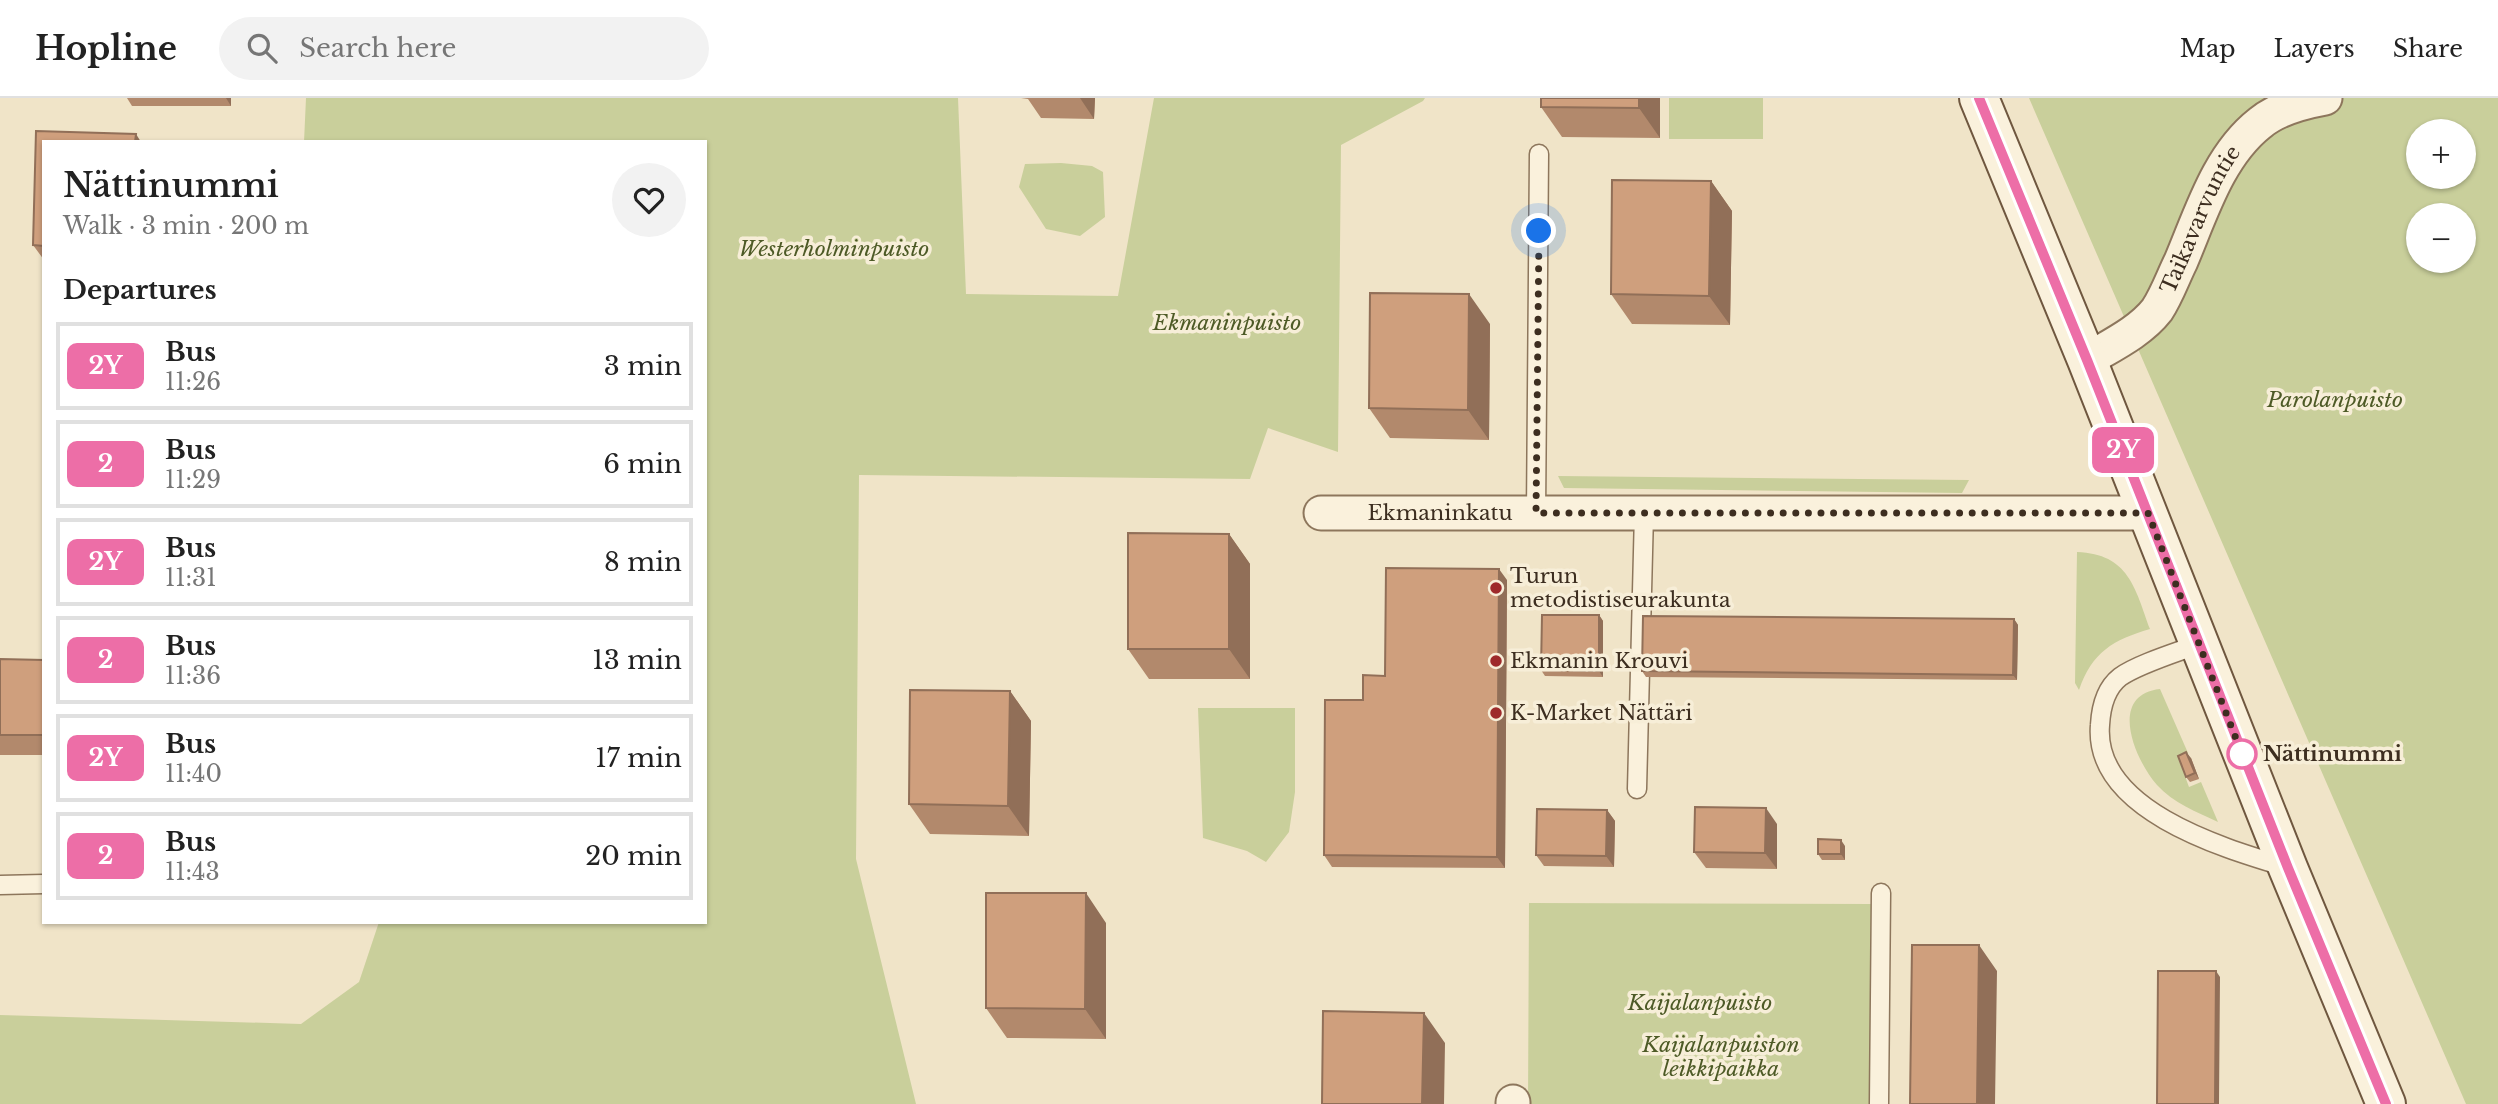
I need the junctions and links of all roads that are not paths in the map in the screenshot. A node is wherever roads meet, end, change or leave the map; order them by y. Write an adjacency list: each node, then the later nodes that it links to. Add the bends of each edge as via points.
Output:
1 (1979, 98): 4 (street)
2 (2325, 98): 4 (street, Taikavarvuntie, via 2296,104 2261,121 2236,146 2156,311)
3 (1539, 154): 6 (lane)
4 (2087, 360): 8 (street)
5 (1321, 513): 6 (street, Ekmaninkatu)
6 (1536, 513): 7 (street, Ekmaninkatu)
7 (1644, 513): 8 (street, Ekmaninkatu); 10 (lane)
8 (2148, 513): 9 (street)
9 (2199, 644): 11 (street); 11 (lane, via 2126,673 2111,686 2099,732 2107,764 2125,789 2166,820 2213,843)
10 (1637, 789)
11 (2288, 868): 16 (street)
12 (42, 884): 13 (lane)
13 (0, 885)
14 (1881, 893): 15 (lane)
15 (1880, 1104)
16 (2386, 1104)

